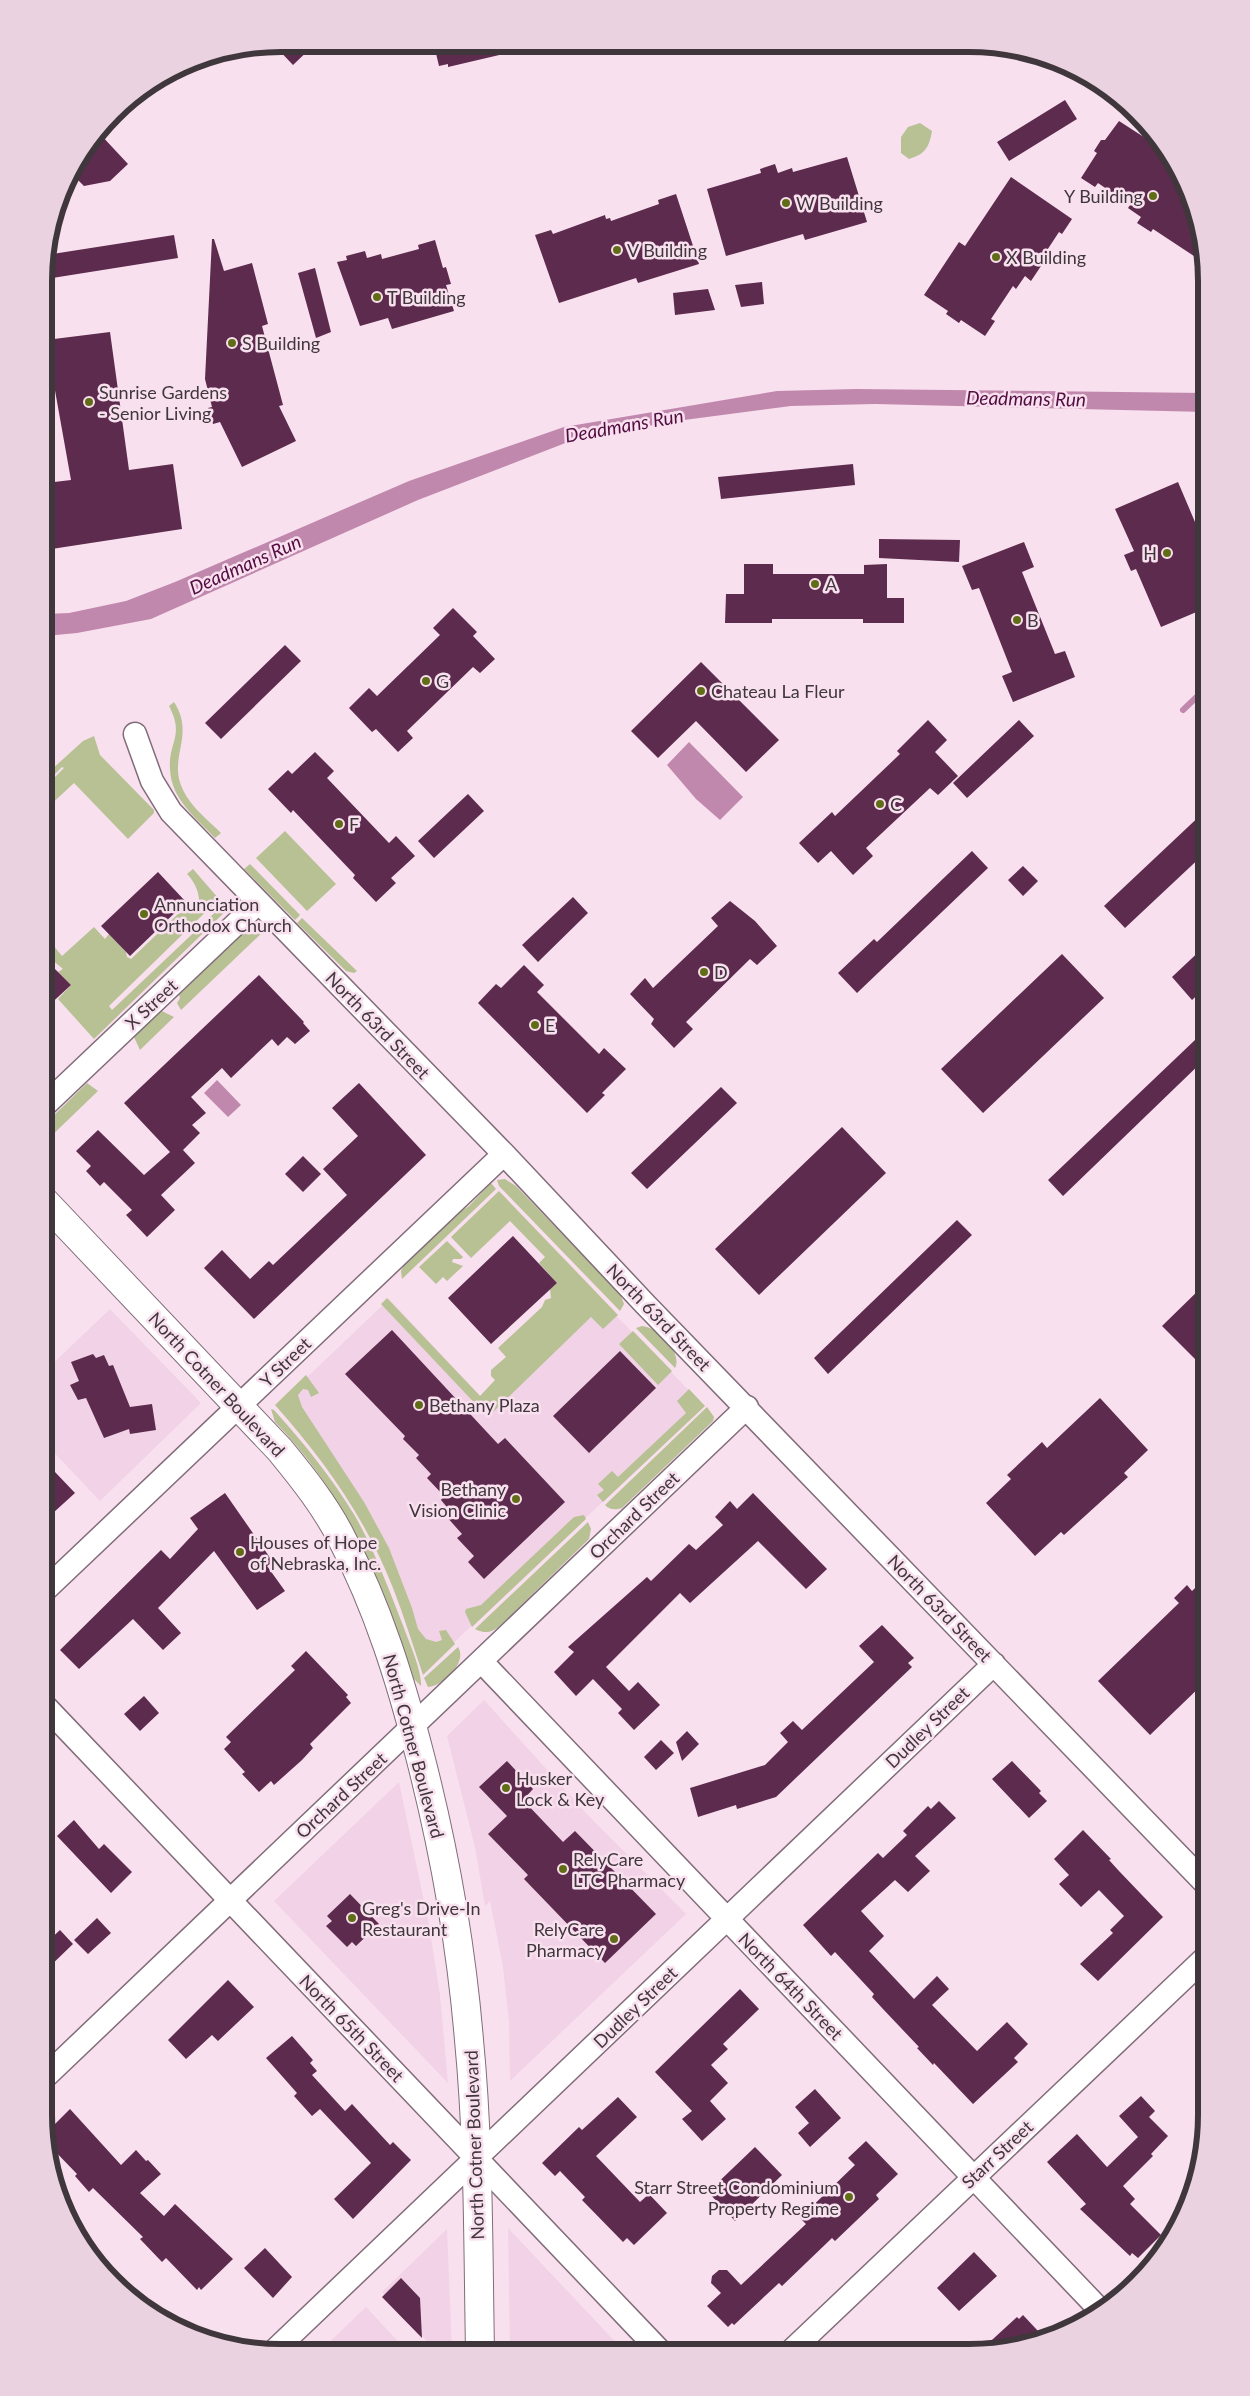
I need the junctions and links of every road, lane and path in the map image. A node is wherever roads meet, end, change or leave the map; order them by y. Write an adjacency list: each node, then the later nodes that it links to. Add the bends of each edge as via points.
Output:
1 (135, 734): 2 (street, North 63rd Street, via 152,781 171,812)
2 (258, 903): 3 (street, X Street); 4 (street, North 63rd Street)
3 (52, 1098)
4 (504, 1154): 6 (street, Y Street); 7 (street, North 63rd Street)
5 (52, 1209): 6 (main road, North Cotner Boulevard)
6 (240, 1405): 8 (street, Y Street); 12 (main road, North Cotner Boulevard, via 303,1478 342,1539 375,1613)
7 (747, 1407): 9 (street, Orchard Street); 10 (street, North 63rd Street)
8 (52, 1583)
9 (481, 1661): 12 (street, Orchard Street); 15 (street, North 64th Street)
10 (994, 1664): 13 (street, North 63rd Street); 15 (street, Dudley Street)
11 (52, 1713): 14 (street, North 65th Street)
12 (413, 1727): 14 (street, Orchard Street); 18 (main road, North Cotner Boulevard, via 440,1840 456,1926 469,2039)
13 (1198, 1876)
14 (230, 1900): 17 (street, Orchard Street); 18 (street, North 65th Street)
15 (727, 1919): 18 (street, Dudley Street); 19 (street, North 64th Street)
16 (1198, 1965): 19 (street, Starr Street)
17 (52, 2070)
18 (477, 2157): 21 (street, Dudley Street); 22 (main road, North Cotner Boulevard); 23 (street, North 65th Street)
19 (973, 2176): 20 (street, North 64th Street); 24 (street, Starr Street)
20 (1095, 2306)
21 (281, 2344)
22 (480, 2344)
23 (653, 2344)
24 (798, 2344)

